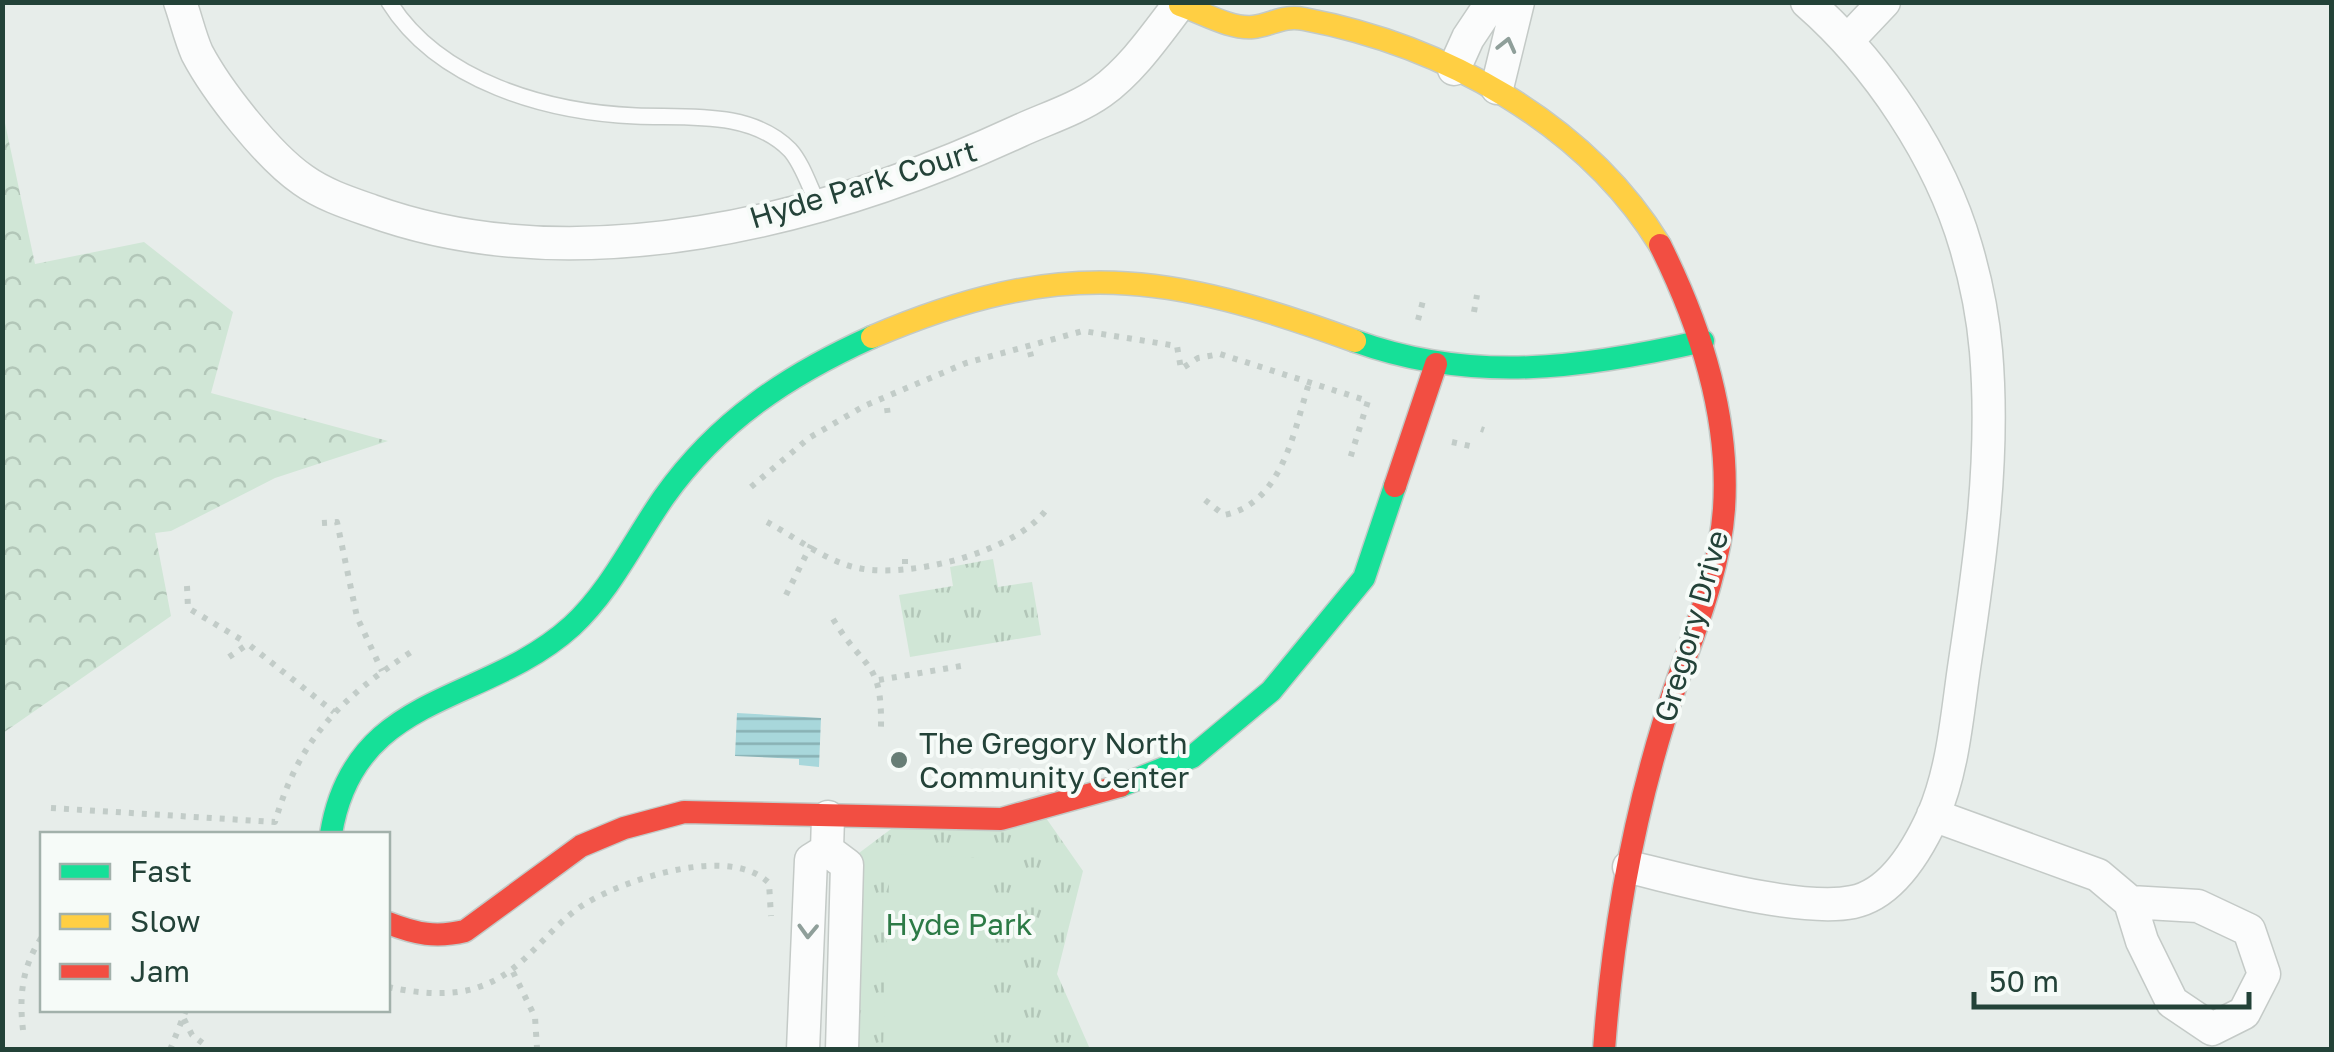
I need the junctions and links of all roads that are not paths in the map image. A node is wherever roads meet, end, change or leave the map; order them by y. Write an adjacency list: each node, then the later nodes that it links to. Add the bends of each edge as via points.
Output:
1 (180, 2): 12 (street, Hyde Park Court, via 198,53 269,148 302,179 390,217 444,233 576,241 644,238)
2 (388, 2): 12 (lane, via 420,44 508,92 585,111 732,121 767,136 790,150)
3 (1492, 2): 10 (street)
4 (1518, 2): 11 (street, one-way to 4)
5 (1807, 2): 9 (street)
6 (1884, 2): 9 (street)
7 (1180, 4): 8 (street, Gregory Drive, via 1252,27); 12 (street, Hyde Park Court, via 1099,94 925,170)
8 (1277, 9): 10 (street, Gregory Drive)
9 (1849, 39): 15 (street, via 1926,154 1954,210 1977,288 1986,351 1984,535 1952,747)
10 (1454, 69): 11 (street, Gregory Drive)
11 (1497, 88): 13 (street, Gregory Drive, via 1600,164 1635,206 1670,261)
12 (818, 204)
13 (1703, 341): 14 (street, via 1558,370); 18 (street, Gregory Drive, via 1716,404 1723,524 1654,752)
14 (1436, 364): 16 (street, via 1246,303 1089,282 1002,293 827,358 769,391 694,455 619,568 560,636 385,734 344,780 333,803); 17 (street, via 1364,578 1271,692 1192,757 1095,796 1001,819)
15 (1933, 815): 18 (street, via 1902,869 1853,902 1775,899); 19 (street, via 2098,875)
16 (331, 832)
17 (827, 836): 20 (street, via 722,810 684,812 633,824 568,854 477,928 440,936); 21 (street, one-way to 21, via 811,860); 22 (street, via 847,865)
18 (1629, 868): 23 (street, Gregory Drive)
19 (2130, 902): 19 (street, via 2172,1002 2212,1029 2244,1014 2264,974 2250,930 2198,906)
20 (390, 924)
21 (803, 1050)
22 (842, 1050)
23 (1604, 1050)

